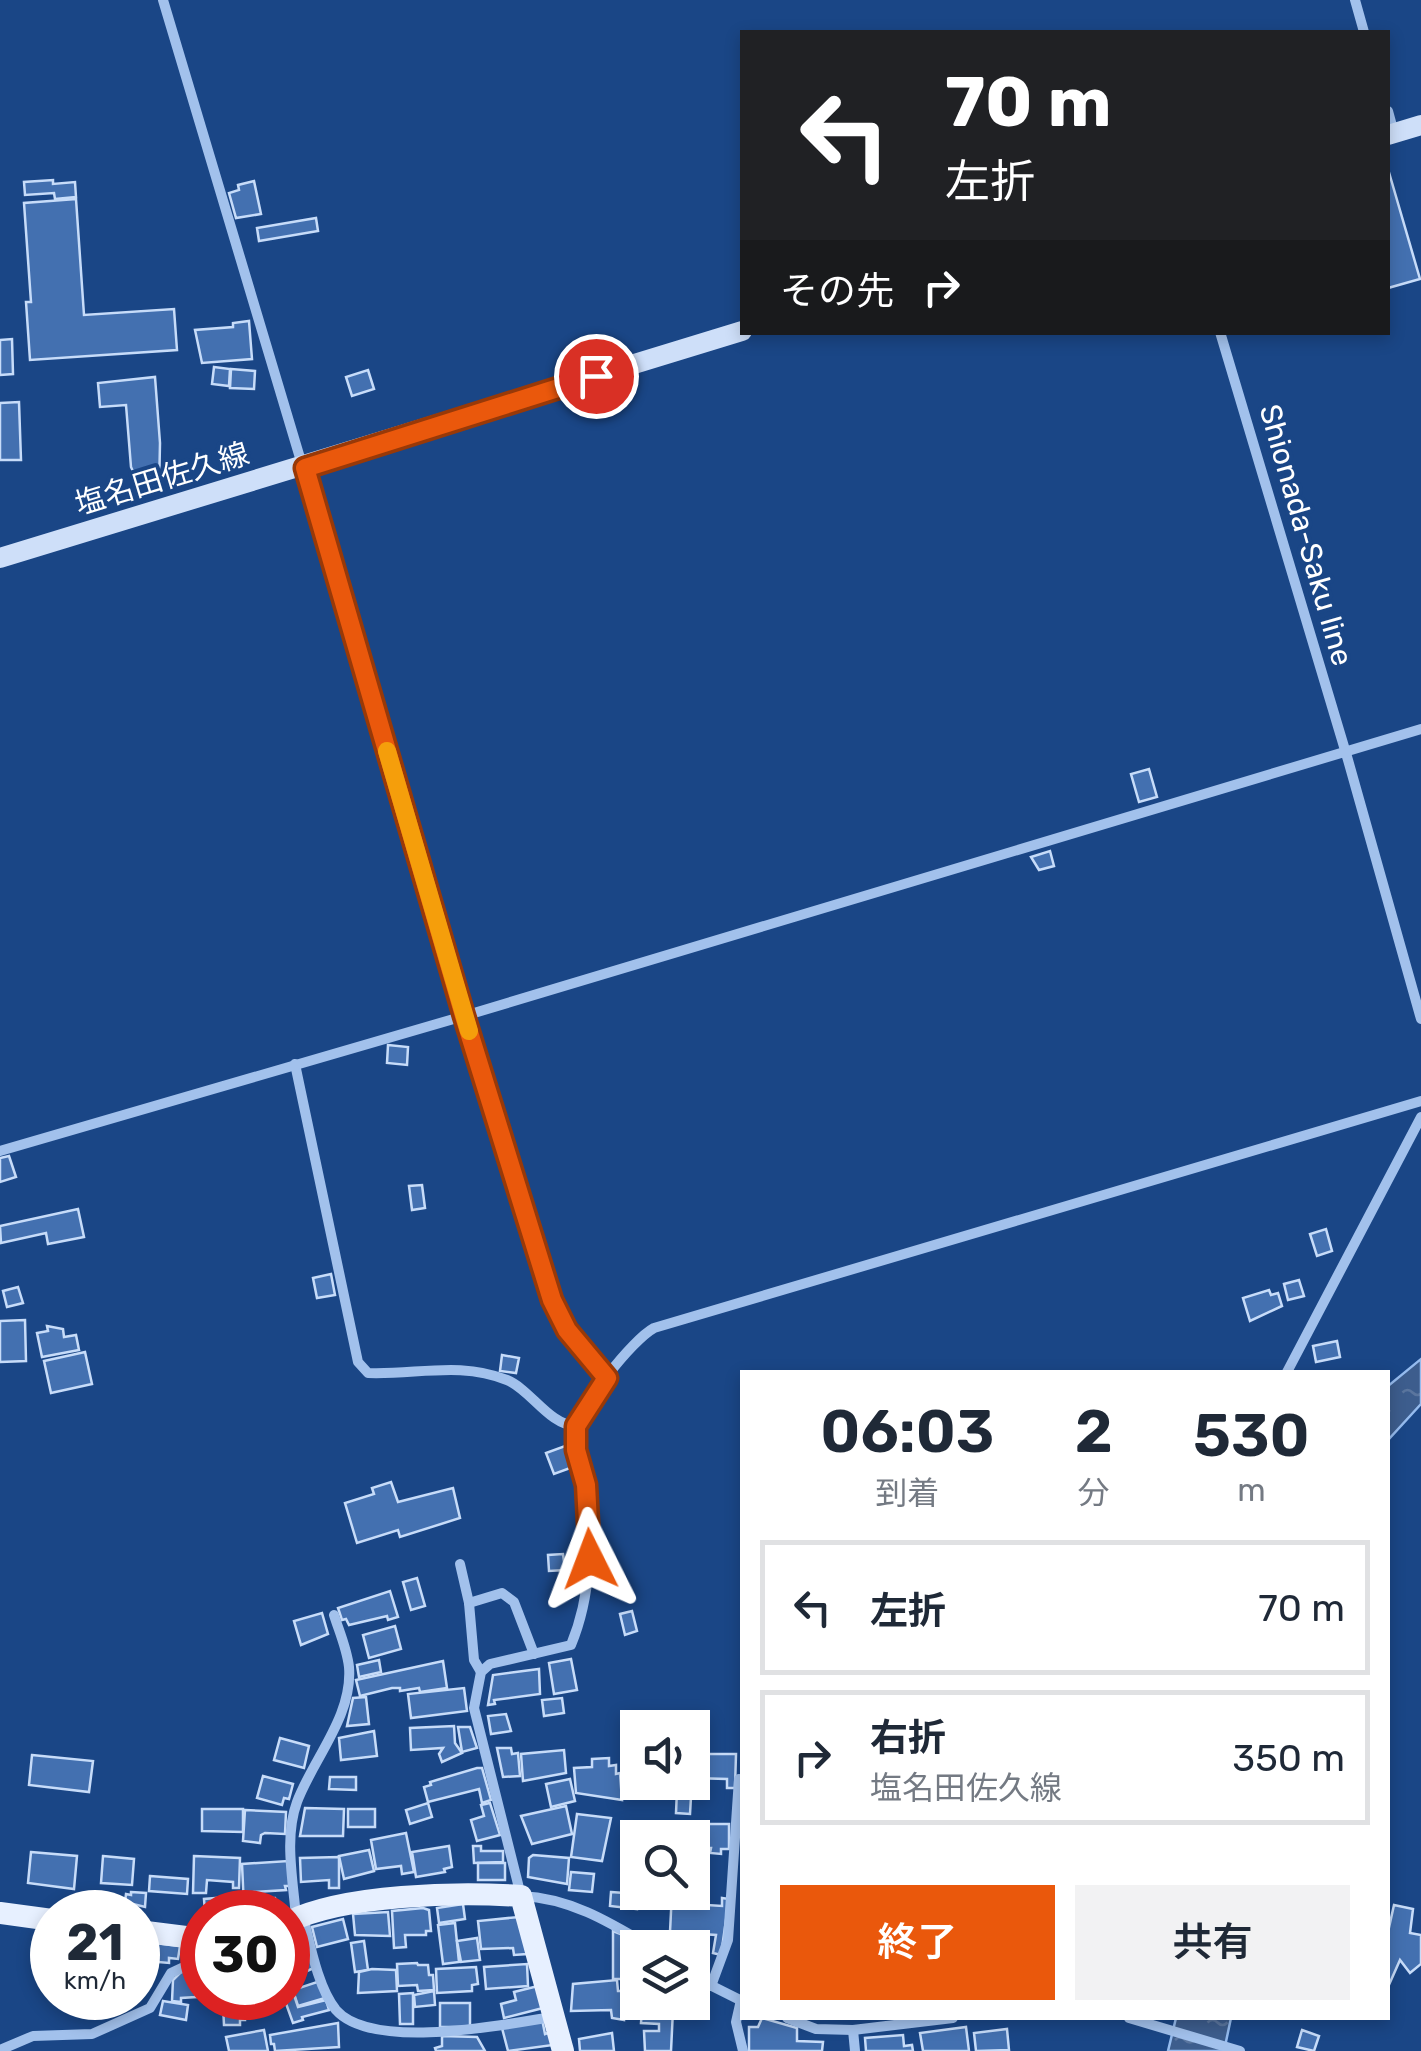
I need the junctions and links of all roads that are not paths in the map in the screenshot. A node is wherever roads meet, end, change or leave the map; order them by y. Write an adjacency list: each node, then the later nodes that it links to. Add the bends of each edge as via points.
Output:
1 (163, 0): 8 (street)
2 (1355, 0): 3 (street)
3 (1363, 30)
4 (1421, 125): 5 (main road)
5 (1391, 134)
6 (740, 332): 8 (main road, 塩名田佐久線)
7 (1221, 335): 11 (street, Shionada-Saku line)
8 (305, 468): 9 (main road, 塩名田佐久線); 12 (street)
9 (0, 558)
10 (1421, 729): 11 (street)
11 (1345, 752): 12 (street); 13 (street, Shionada-Saku line)
12 (464, 1016): 14 (street); 19 (street, via 552,1300 567,1330)
13 (1421, 1019)
14 (295, 1064): 17 (street); 20 (street, via 358,1362 368,1373 476,1370 510,1381 557,1420)
15 (1421, 1101): 19 (street, via 654,1328)
16 (1421, 1116): 18 (street)
17 (0, 1151)
18 (1288, 1370)
19 (607, 1378): 20 (street)
20 (576, 1426): 24 (street, via 590,1559 570,1645)
21 (460, 1564): 22 (street)
22 (469, 1603): 24 (street, via 502,1593 514,1602); 25 (street)
23 (334, 1615): 27 (street, via 349,1680 297,1802 290,1840)
24 (534, 1654): 25 (street)
25 (481, 1672): 28 (street, via 474,1708)
26 (739, 1780): 35 (street, via 728,1940)
27 (293, 1890)
28 (522, 1896): 30 (main road, via 342,1903); 32 (street, via 558,1900); 38 (main road)
29 (0, 1913): 31 (main road)
30 (310, 1913)
31 (30, 1917)
32 (623, 1930)
33 (310, 1952): 38 (street, via 333,2006 378,2030 428,2035)
34 (180, 1969): 43 (street, via 150,2008 92,2034 34,2036)
35 (711, 1986): 36 (street)
36 (740, 1999)
37 (740, 2007): 45 (street)
38 (554, 2017): 44 (main road)
39 (793, 2020): 42 (street, via 816,2028)
40 (926, 2020): 42 (street)
41 (1136, 2020): 47 (street)
42 (859, 2025): 46 (street)
43 (0, 2050)
44 (563, 2051)
45 (743, 2051)
46 (855, 2051)
47 (1240, 2051)

